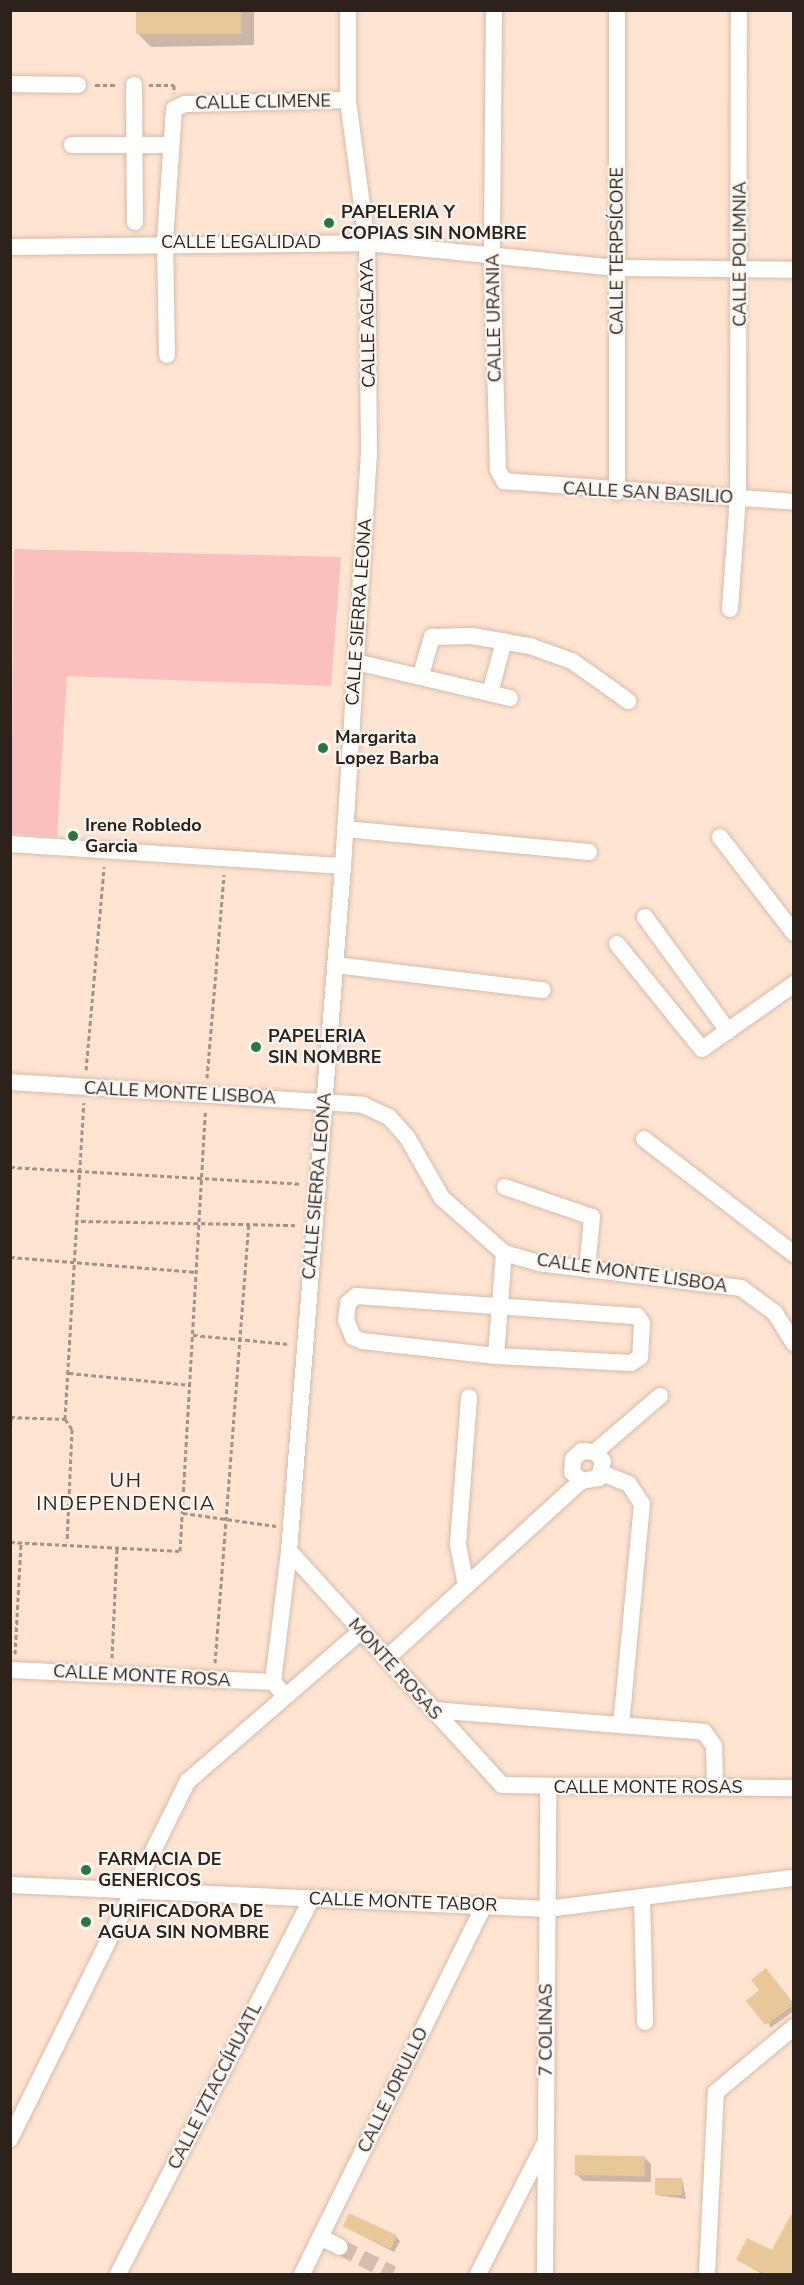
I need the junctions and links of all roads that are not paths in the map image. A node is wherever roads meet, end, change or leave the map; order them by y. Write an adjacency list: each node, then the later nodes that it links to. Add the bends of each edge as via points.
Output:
1 (348, 10): 8 (street, CALLE AGLAYA)
2 (494, 10): 16 (street, CALLE URANIA)
3 (617, 10): 17 (street, CALLE TERPSÍCORE)
4 (739, 10): 18 (street, CALLE POLIMNIA)
5 (10, 84): 6 (street)
6 (78, 85)
7 (134, 85): 10 (street)
8 (348, 100): 11 (street, CALLE CLIMENE, via 185,104 174,110); 14 (street, CALLE AGLAYA)
9 (72, 145): 10 (street)
10 (134, 145): 11 (street); 12 (street)
11 (168, 145): 13 (street, CALLE CLIMENE)
12 (135, 222)
13 (165, 241): 14 (street, CALLE LEGALIDAD); 15 (street, CALLE LEGALIDAD); 20 (street, CALLE CLIMENE)
14 (368, 243): 16 (street, CALLE LEGALIDAD); 21 (street, CALLE AGLAYA)
15 (10, 247)
16 (492, 257): 17 (street, CALLE LEGALIDAD); 22 (street, CALLE URANIA, via 498,470)
17 (617, 268): 18 (street, CALLE LEGALIDAD); 23 (street, CALLE TERPSÍCORE)
18 (740, 269): 19 (street, CALLE LEGALIDAD); 24 (street, CALLE POLIMNIA)
19 (794, 270)
20 (167, 355)
21 (369, 457): 28 (street, CALLE SIERRA LEONA)
22 (504, 481): 23 (street, CALLE SAN BASILIO)
23 (617, 492): 24 (street, CALLE SAN BASILIO)
24 (738, 497): 25 (street, CALLE SAN BASILIO); 26 (street, CALLE POLIMNIA)
25 (794, 502)
26 (730, 609)
27 (504, 641): 29 (street, via 432,637); 30 (street); 32 (street, via 572,661)
28 (356, 662): 29 (street); 33 (street, CALLE SIERRA LEONA)
29 (421, 675): 30 (street)
30 (490, 693): 31 (street)
31 (510, 698)
32 (627, 701)
33 (345, 829): 36 (street); 37 (street, CALLE SIERRA LEONA)
34 (720, 837): 39 (street)
35 (10, 844): 37 (street)
36 (589, 852)
37 (343, 866): 41 (street, CALLE SIERRA LEONA)
38 (645, 917): 44 (street)
39 (794, 933)
40 (617, 944): 44 (street, via 702,1049)
41 (335, 965): 43 (street); 46 (street, CALLE SIERRA LEONA)
42 (794, 984): 44 (street)
43 (543, 990)
44 (728, 1031)
45 (10, 1082): 46 (street, CALLE MONTE LISBOA)
46 (324, 1101): 49 (street, CALLE MONTE LISBOA, via 363,1105 389,1117 407,1137 442,1198); 60 (street, CALLE SIERRA LEONA)
47 (644, 1138): 50 (street)
48 (505, 1187): 51 (street, via 592,1217)
49 (504, 1253): 51 (street, CALLE MONTE LISBOA); 52 (street)
50 (794, 1254)
51 (587, 1270): 53 (street, CALLE MONTE LISBOA, via 699,1279 741,1288 775,1313)
52 (502, 1308): 54 (street); 54 (street, via 637,1316 642,1323 640,1356 631,1363); 54 (street, via 356,1296 348,1303 349,1330 362,1341)
53 (794, 1343)
54 (496, 1356)
55 (469, 1396): 61 (street, via 458,1544)
56 (660, 1396): 57 (street)
57 (595, 1452): 58 (street, via 603,1461); 59 (street, via 582,1451 573,1459 572,1472)
58 (603, 1473): 59 (street, via 594,1482); 67 (street, via 629,1484 642,1504)
59 (581, 1481): 61 (street)
60 (289, 1551): 62 (street, MONTE ROSAS); 65 (street, CALLE SIERRA LEONA)
61 (466, 1586): 63 (street)
62 (361, 1631): 63 (street, MONTE ROSAS); 65 (street)
63 (386, 1659): 66 (street, MONTE ROSAS)
64 (12, 1670): 65 (street, CALLE MONTE ROSA, via 213,1680)
65 (278, 1689): 74 (street, via 188,1781)
66 (433, 1710): 67 (street); 68 (street, MONTE ROSAS)
67 (621, 1725): 70 (street, via 712,1736)
68 (502, 1785): 69 (street, CALLE MONTE ROSAS)
69 (548, 1786): 70 (street, CALLE MONTE ROSAS); 78 (street, 7 COLINAS)
70 (715, 1787): 71 (street, CALLE MONTE ROSAS)
71 (794, 1788)
72 (794, 1878): 75 (street, CALLE MONTE TABOR)
73 (10, 1885): 74 (street, CALLE MONTE TABOR)
74 (137, 1891): 76 (street, CALLE MONTE TABOR); 81 (street)
75 (642, 1897): 78 (street, CALLE MONTE TABOR); 79 (street)
76 (312, 1898): 77 (street, CALLE MONTE TABOR); 85 (street, CALLE IZTACCÍHUATL)
77 (484, 1906): 78 (street, CALLE MONTE TABOR); 83 (street, CALLE JORULLO)
78 (547, 1909): 82 (street, 7 COLINAS)
79 (645, 2022)
80 (794, 2027): 89 (street, via 716,2092)
81 (10, 2139)
82 (545, 2144): 87 (street); 88 (street, 7 COLINAS)
83 (320, 2237): 84 (street); 86 (street, CALLE JORULLO)
84 (340, 2247)
85 (118, 2274)
86 (302, 2274)
87 (478, 2274)
88 (545, 2274)
89 (707, 2274)

